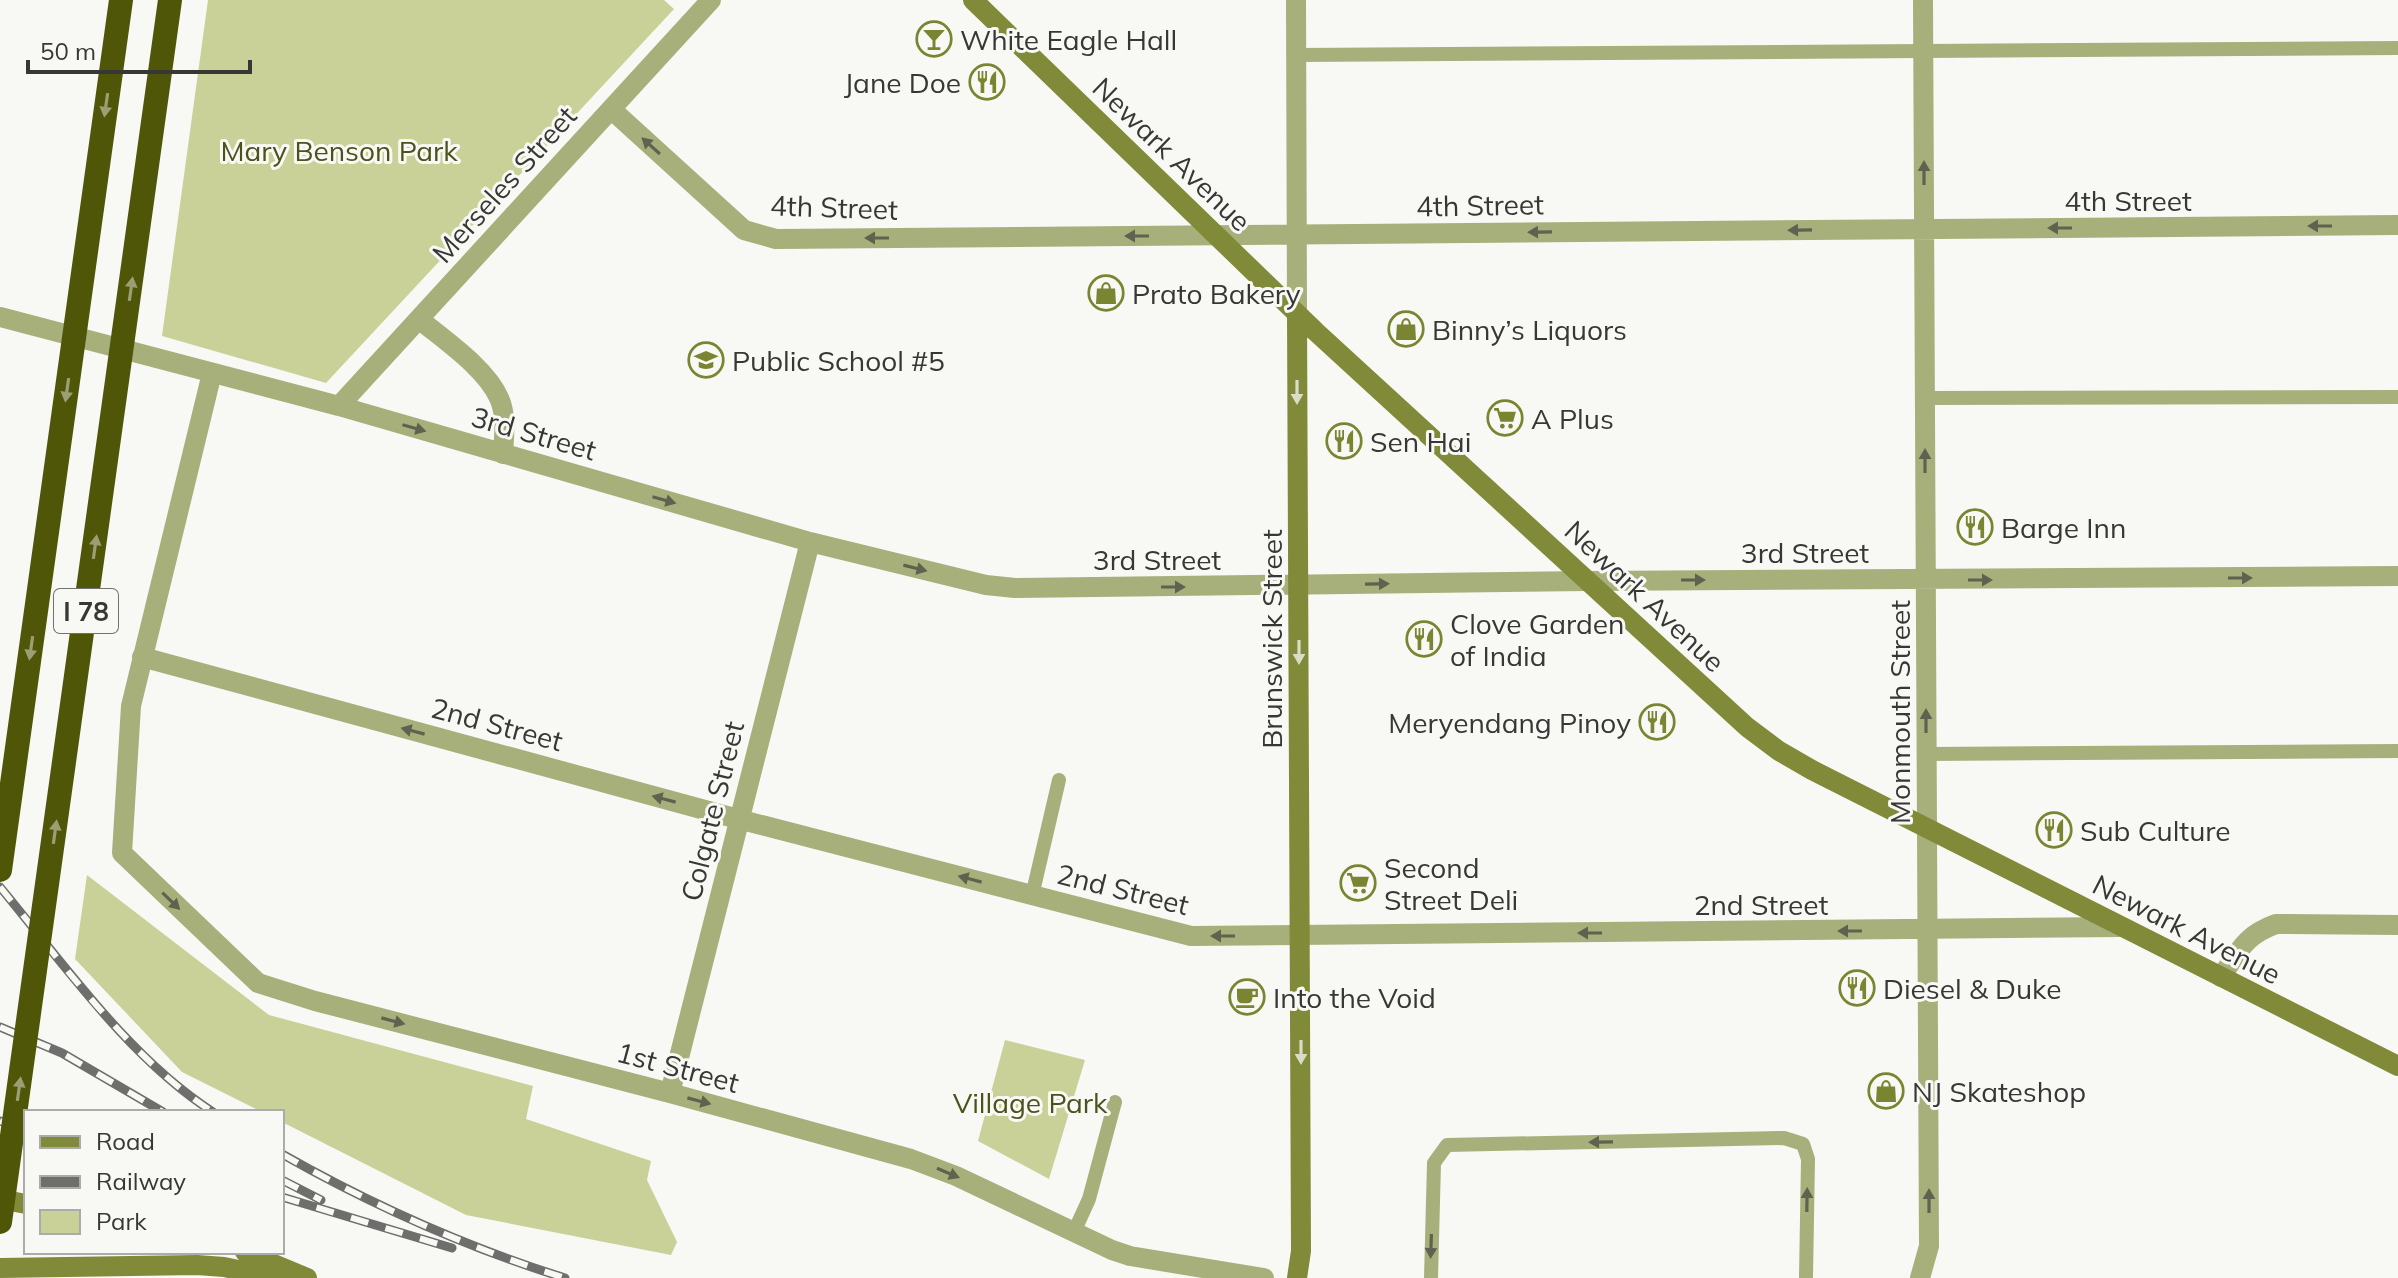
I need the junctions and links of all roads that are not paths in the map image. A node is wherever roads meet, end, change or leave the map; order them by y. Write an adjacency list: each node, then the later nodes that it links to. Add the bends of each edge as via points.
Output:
1 (121, 0): 34 (highway, I 78, one-way to 34, bridge)
2 (170, 0): 46 (highway, I 78, one-way to 2, bridge)
3 (711, 0): 10 (street, Merseles Street)
4 (973, 0): 13 (main road, Newark Avenue)
5 (1296, 0): 9 (street, Brunswick Street)
6 (1923, 0): 8 (street, Monmouth Street)
7 (2398, 48): 8 (lane)
8 (1923, 51): 9 (lane); 12 (street, Monmouth Street, one-way to 8)
9 (1296, 55): 14 (street, Brunswick Street)
10 (611, 109): 13 (street, 4th Street, one-way to 10, via 776,239 744,230); 17 (street, Merseles Street)
11 (2398, 225): 12 (street, 4th Street, one-way to 12)
12 (1924, 229): 14 (street, 4th Street, one-way to 14); 20 (street, Monmouth Street)
13 (1215, 235): 14 (street, 4th Street); 15 (main road, Newark Avenue)
14 (1297, 235): 15 (street, Brunswick Street)
15 (1297, 314): 26 (main road, Newark Avenue); 27 (main road, Brunswick Street, one-way to 27)
16 (0, 317): 18 (street, 3rd Street)
17 (419, 319): 21 (street, Merseles Street); 22 (street, via 484,375 500,398)
18 (212, 373): 21 (street, 3rd Street); 28 (street)
19 (2398, 397): 20 (lane)
20 (1925, 398): 25 (street, Monmouth Street, one-way to 20)
21 (339, 406): 22 (street, 3rd Street, one-way to 22)
22 (503, 454): 23 (street, 3rd Street, one-way to 23)
23 (810, 542): 27 (street, 3rd Street, one-way to 27, via 1001,587); 32 (street, Colgate Street)
24 (2398, 576): 25 (street, 3rd Street, one-way to 24)
25 (1926, 580): 26 (street, 3rd Street, one-way to 25); 30 (street, Monmouth Street, one-way to 25)
26 (1587, 581): 27 (street, 3rd Street, one-way to 26); 33 (main road, Newark Avenue, via 1779,751)
27 (1299, 586): 39 (main road, Brunswick Street, one-way to 39)
28 (142, 657): 32 (street, 2nd Street, one-way to 28); 42 (street, 1st Street, one-way to 42, via 131,706 122,853 258,983)
29 (2398, 751): 30 (lane)
30 (1927, 754): 33 (street, Monmouth Street)
31 (1059, 780): 35 (lane)
32 (738, 819): 35 (street, 2nd Street, one-way to 32); 42 (street, Colgate Street)
33 (1927, 827): 37 (main road, Newark Avenue); 38 (street, Monmouth Street)
34 (0, 870)
35 (1032, 896): 39 (street, 2nd Street, one-way to 35, via 1191,936)
36 (2398, 925): 40 (street, via 2276,924 2248,938)
37 (2121, 927): 38 (street, 2nd Street); 40 (main road, Newark Avenue)
38 (1928, 931): 39 (street, 2nd Street, one-way to 39); 56 (street, Monmouth Street, one-way to 38, via 1929,1246)
39 (1301, 936): 53 (main road, Brunswick Street, one-way to 53)
40 (2221, 977): 41 (main road, Newark Avenue)
41 (2398, 1066)
42 (670, 1093): 47 (street, 1st Street, one-way to 47, via 934,1166)
43 (1115, 1102): 47 (lane, via 1089,1199)
44 (0, 1199): 45 (main road)
45 (24, 1204)
46 (0, 1222)
47 (1074, 1232): 52 (street, 1st Street, via 1130,1256)
48 (250, 1254): 51 (main road)
49 (0, 1268): 50 (main road, via 197,1265)
50 (277, 1278)
51 (307, 1278)
52 (1264, 1278)
53 (1297, 1278)
54 (1431, 1278): 55 (lane, one-way to 54, via 1808,1159 1803,1144 1784,1138 1447,1145 1434,1163)
55 (1806, 1278)
56 (1920, 1278)

